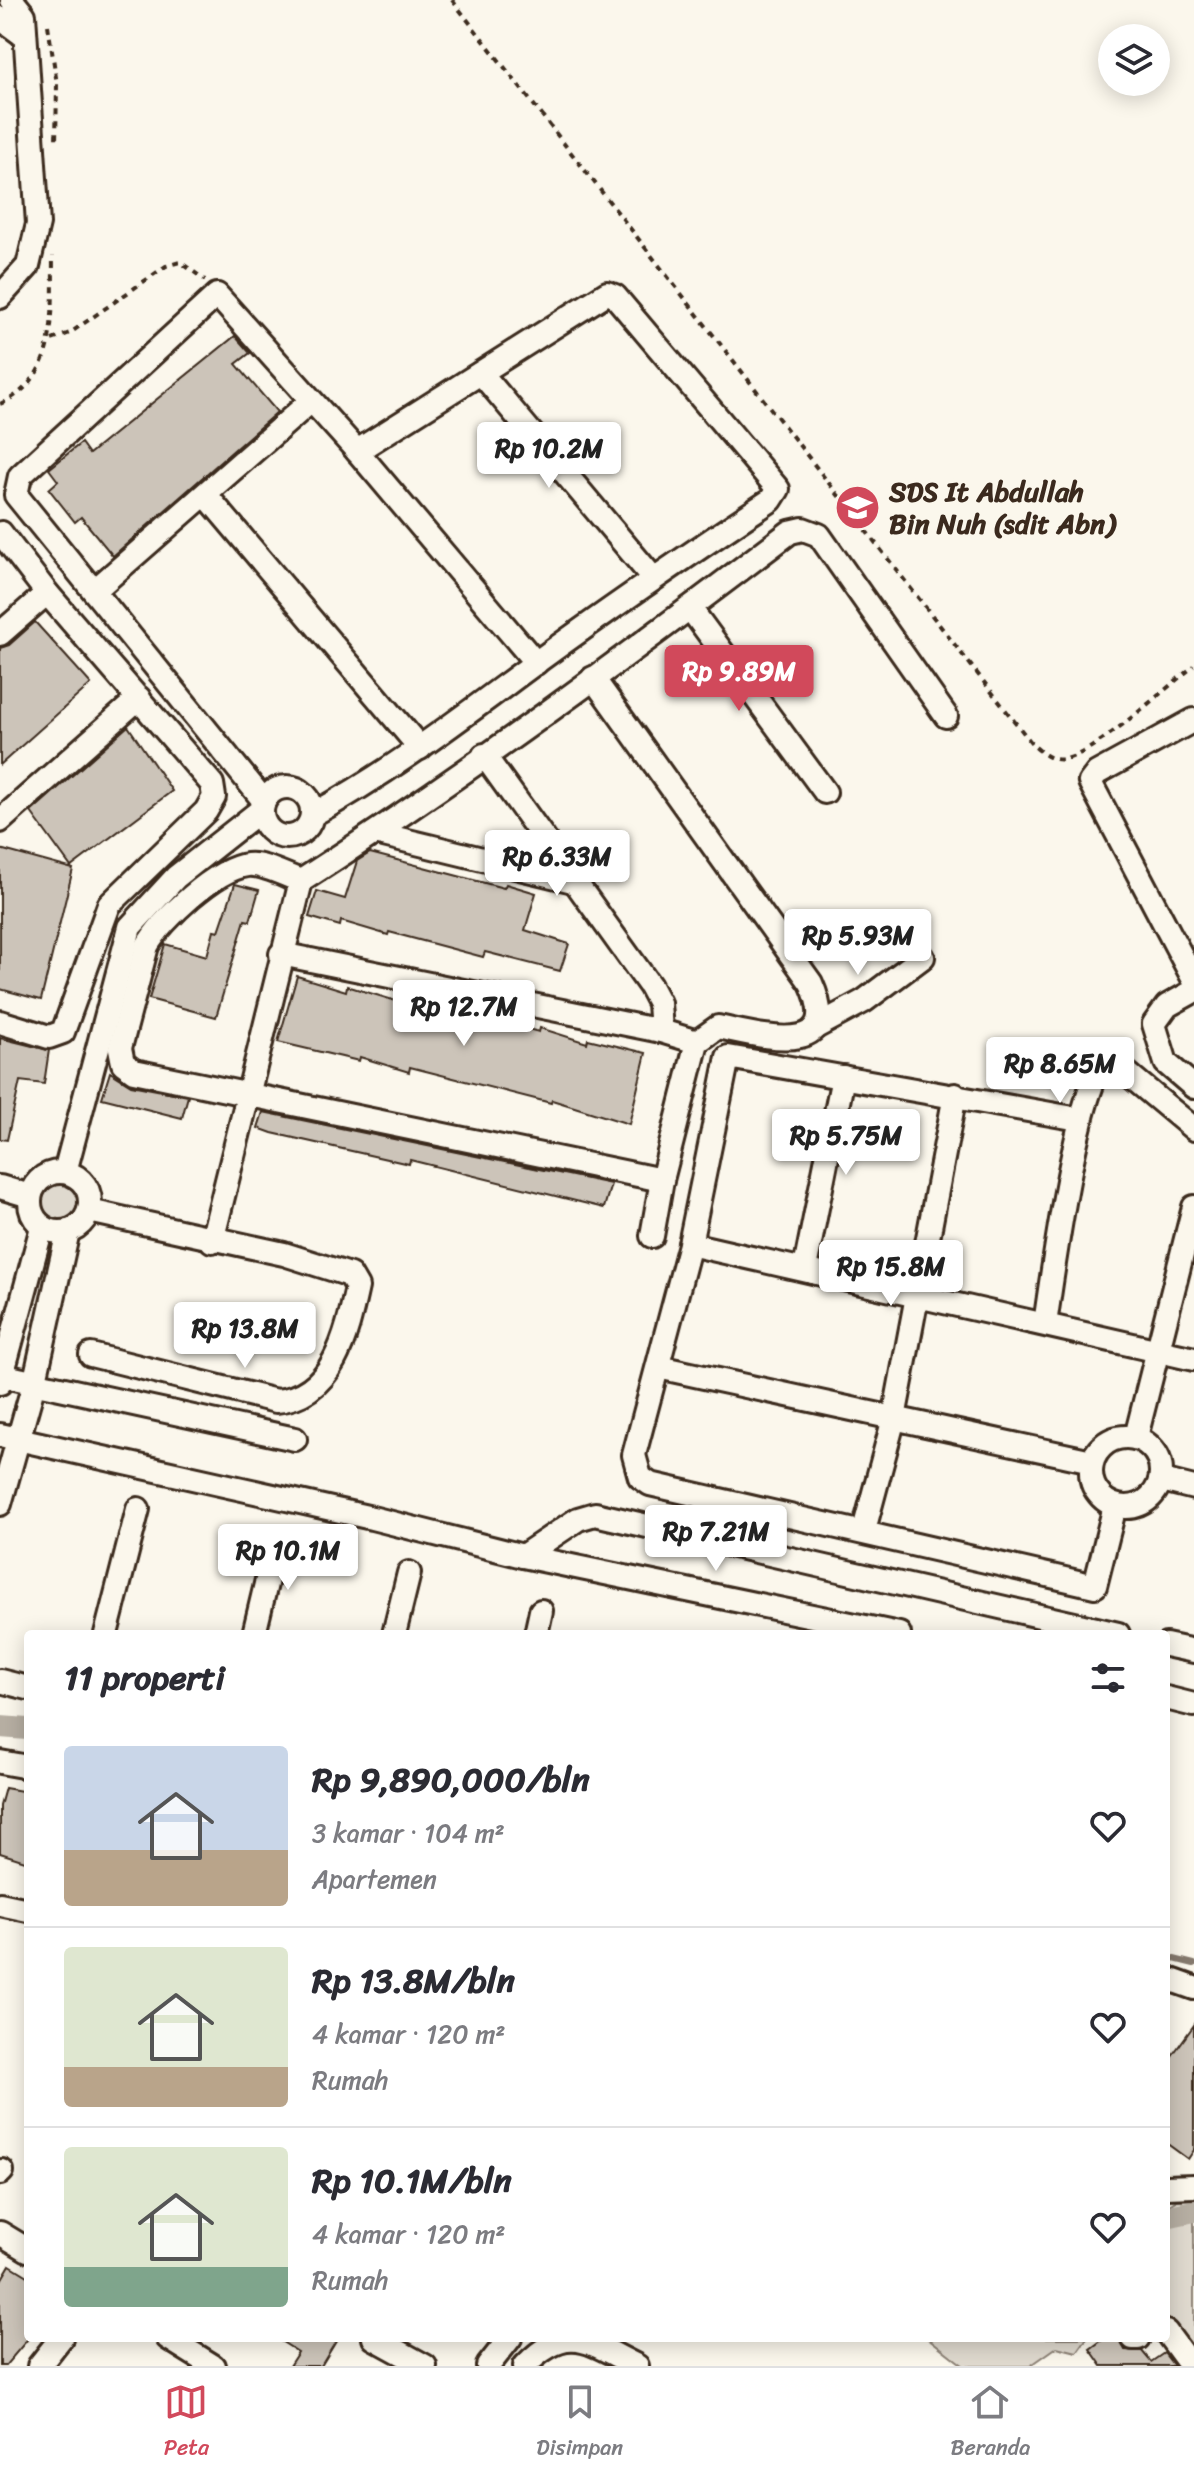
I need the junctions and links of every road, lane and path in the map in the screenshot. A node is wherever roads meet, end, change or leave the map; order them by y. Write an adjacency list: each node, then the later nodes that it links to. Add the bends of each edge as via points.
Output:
1 (12, 0): 4 (street, via 24,15)
2 (452, 0): 19 (path, via 1033,745 1048,758 1065,759 1095,743)
3 (0, 18): 4 (street)
4 (23, 35): 6 (street, via 38,224 28,266)
5 (217, 295): 7 (path, via 180,262); 9 (street); 14 (street, via 20,476 16,495)
6 (0, 297)
7 (52, 340)
8 (481, 373): 10 (street); 13 (street); 13 (street, via 607,293 776,482 771,500)
9 (311, 401): 10 (street); 11 (street)
10 (357, 451): 18 (street)
11 (206, 495): 14 (street); 24 (street)
12 (1, 533): 15 (street)
13 (653, 578): 18 (street)
14 (94, 591): 27 (street)
15 (47, 593): 17 (street); 21 (street)
16 (690, 608): 20 (street); 22 (street, via 790,532 803,529 819,535); 26 (street)
17 (0, 634)
18 (536, 663): 24 (street)
19 (1194, 666)
20 (593, 678): 25 (street); 38 (street, via 811,983 820,1015)
21 (139, 698): 29 (street); 37 (street, via 212,784 214,797 206,811 109,905 63,1032 49,1037)
22 (946, 716)
23 (1192, 725): 35 (street, via 1097,773 1090,782)
24 (420, 748): 28 (street)
25 (484, 755): 30 (street); 32 (street)
26 (825, 792)
27 (263, 805): 28 (street, via 279,788 299,790); 28 (street, via 267,828 284,838 302,832); 47 (street, via 176,877 130,927)
28 (312, 815)
29 (0, 821)
30 (375, 833): 31 (street); 32 (street)
31 (301, 881): 33 (street); 44 (street, via 251,864 235,868 156,930 120,1048 123,1063 134,1071)
32 (573, 881): 39 (street, via 650,986 659,1003)
33 (281, 954): 39 (street); 44 (street)
34 (923, 957): 38 (street, via 864,1001)
35 (1194, 980)
36 (1194, 991): 42 (street, via 1167,1006 1154,1024 1166,1063)
37 (0, 1022)
38 (814, 1028): 40 (street, via 782,1039 718,1027)
39 (661, 1031): 40 (street)
40 (697, 1042): 48 (street)
41 (843, 1077): 43 (street); 57 (street, via 728,1057); 58 (street)
42 (1194, 1087)
43 (955, 1095): 45 (street); 59 (street)
44 (246, 1096): 48 (street); 56 (street)
45 (1079, 1119): 46 (street, via 1099,1065 1109,1058); 60 (street)
46 (1194, 1129)
47 (65, 1172): 50 (street, via 46,1175); 52 (street, via 88,1189)
48 (662, 1180): 55 (street)
49 (0, 1187): 50 (street)
50 (30, 1196): 53 (street, via 33,1216)
51 (1194, 1207): 61 (street)
52 (89, 1211): 54 (street); 56 (street)
53 (42, 1227): 54 (street); 65 (street)
54 (68, 1231): 66 (street)
55 (652, 1236)
56 (212, 1241): 62 (street, via 284,1254 354,1277 357,1287 346,1337 331,1367 316,1382 289,1400 276,1401)
57 (690, 1244): 58 (street); 64 (street)
58 (805, 1268): 59 (street)
59 (917, 1293): 60 (street); 67 (street)
60 (1045, 1324): 61 (street)
61 (1156, 1351): 63 (street); 69 (street)
62 (91, 1355)
63 (1194, 1359)
64 (658, 1367): 67 (street); 77 (street, via 634,1455 640,1477 650,1484)
65 (1, 1378): 66 (street)
66 (35, 1380): 68 (street); 70 (street)
67 (894, 1418): 71 (street); 77 (street)
68 (10, 1437): 74 (street); 79 (street)
69 (1136, 1437): 71 (street, via 1110,1441); 72 (street, via 1152,1446 1161,1462)
70 (295, 1439)
71 (1092, 1461): 75 (street, via 1091,1480 1099,1495)
72 (1162, 1480): 73 (street); 75 (street, via 1152,1498 1135,1507)
73 (1194, 1488)
74 (0, 1504)
75 (1115, 1506): 77 (street, via 1095,1586)
76 (138, 1509): 82 (street)
77 (864, 1530)
78 (277, 1538): 83 (street)
79 (523, 1556): 86 (street); 87 (street, via 578,1519 595,1514)
80 (409, 1573): 84 (street)
81 (541, 1611): 85 (street)
82 (107, 1630)
83 (255, 1630)
84 (395, 1630)
85 (537, 1630)
86 (880, 1630)
87 (1101, 1630)
88 (1170, 1646): 89 (street)
89 (1194, 1651)
90 (0, 1681): 91 (street)
91 (24, 1687)
92 (1170, 1699): 93 (street)
93 (1194, 1705)
94 (0, 1762): 95 (street)
95 (24, 1766)
96 (0, 1904): 97 (street)
97 (24, 1909)
98 (1170, 1979): 99 (street)
99 (1194, 1988)
100 (1194, 2172): 101 (street)
101 (1179, 2187)
102 (0, 2233): 103 (street)
103 (24, 2248)
104 (1170, 2337): 119 (street)
105 (46, 2342): 113 (street)
106 (58, 2342): 114 (street)
107 (174, 2342): 112 (street)
108 (381, 2342): 115 (street)
109 (507, 2342): 116 (street)
110 (559, 2342): 117 (street, via 542,2348)
111 (588, 2342): 118 (street)
112 (205, 2364)
113 (28, 2366)
114 (39, 2366)
115 (425, 2366)
116 (488, 2366)
117 (525, 2366)
118 (637, 2366)
119 (1191, 2366)

